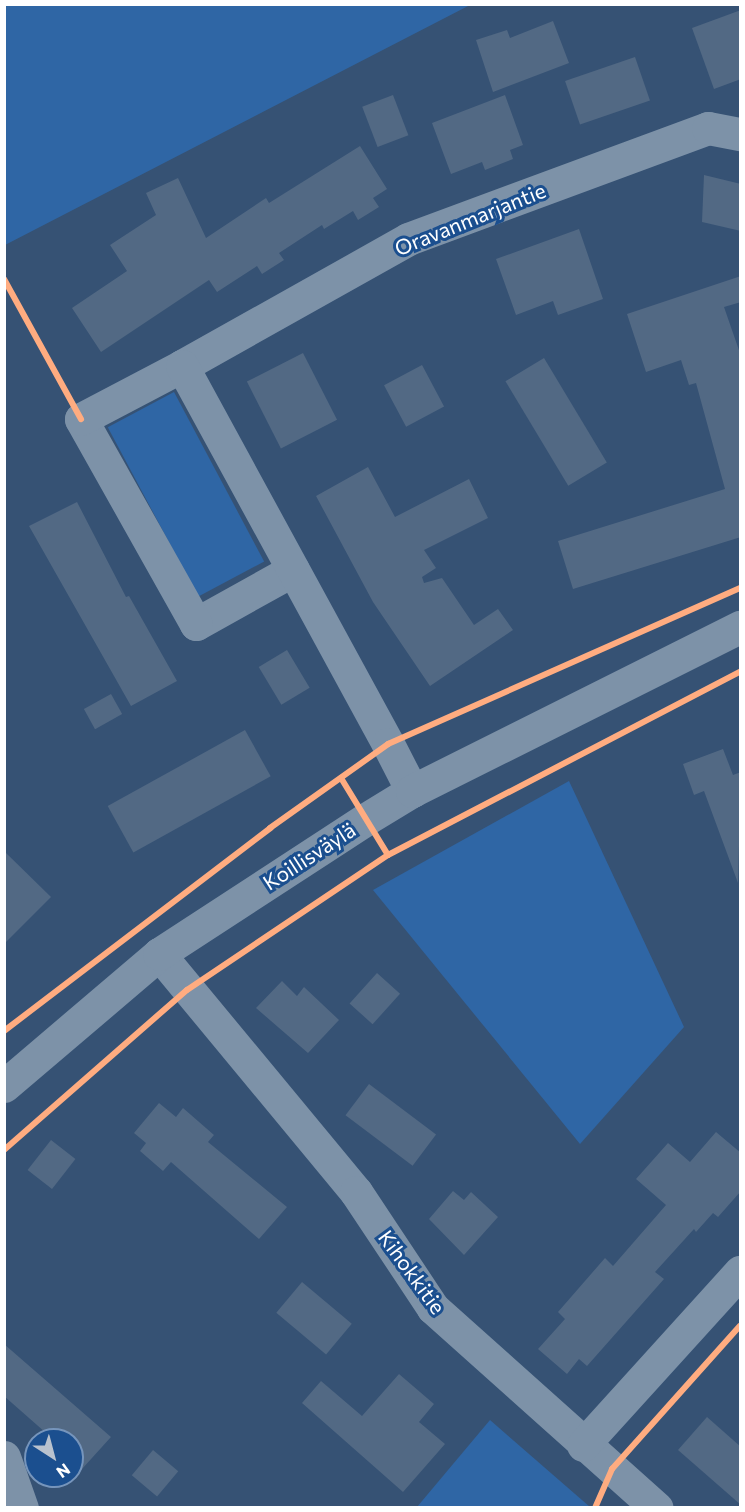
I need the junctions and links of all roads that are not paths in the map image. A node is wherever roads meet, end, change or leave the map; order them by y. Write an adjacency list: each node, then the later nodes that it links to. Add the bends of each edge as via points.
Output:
1 (741, 134): 2 (street, Oravanmarjantie, via 708,128 408,239)
2 (182, 366): 3 (street); 3 (street, Oravanmarjantie, via 81,419 196,624)
3 (293, 570): 5 (street)
4 (741, 627): 5 (street, Koillisväylä)
5 (412, 791): 6 (street, Koillisväylä)
6 (159, 954): 7 (street, Koillisväylä); 9 (street, Kihokkitie, via 356,1192 433,1308)
7 (4, 1086)
8 (741, 1272): 9 (street)
9 (583, 1445): 12 (street, Kihokkitie)
10 (4, 1457): 11 (street)
11 (22, 1508)
12 (657, 1508)

